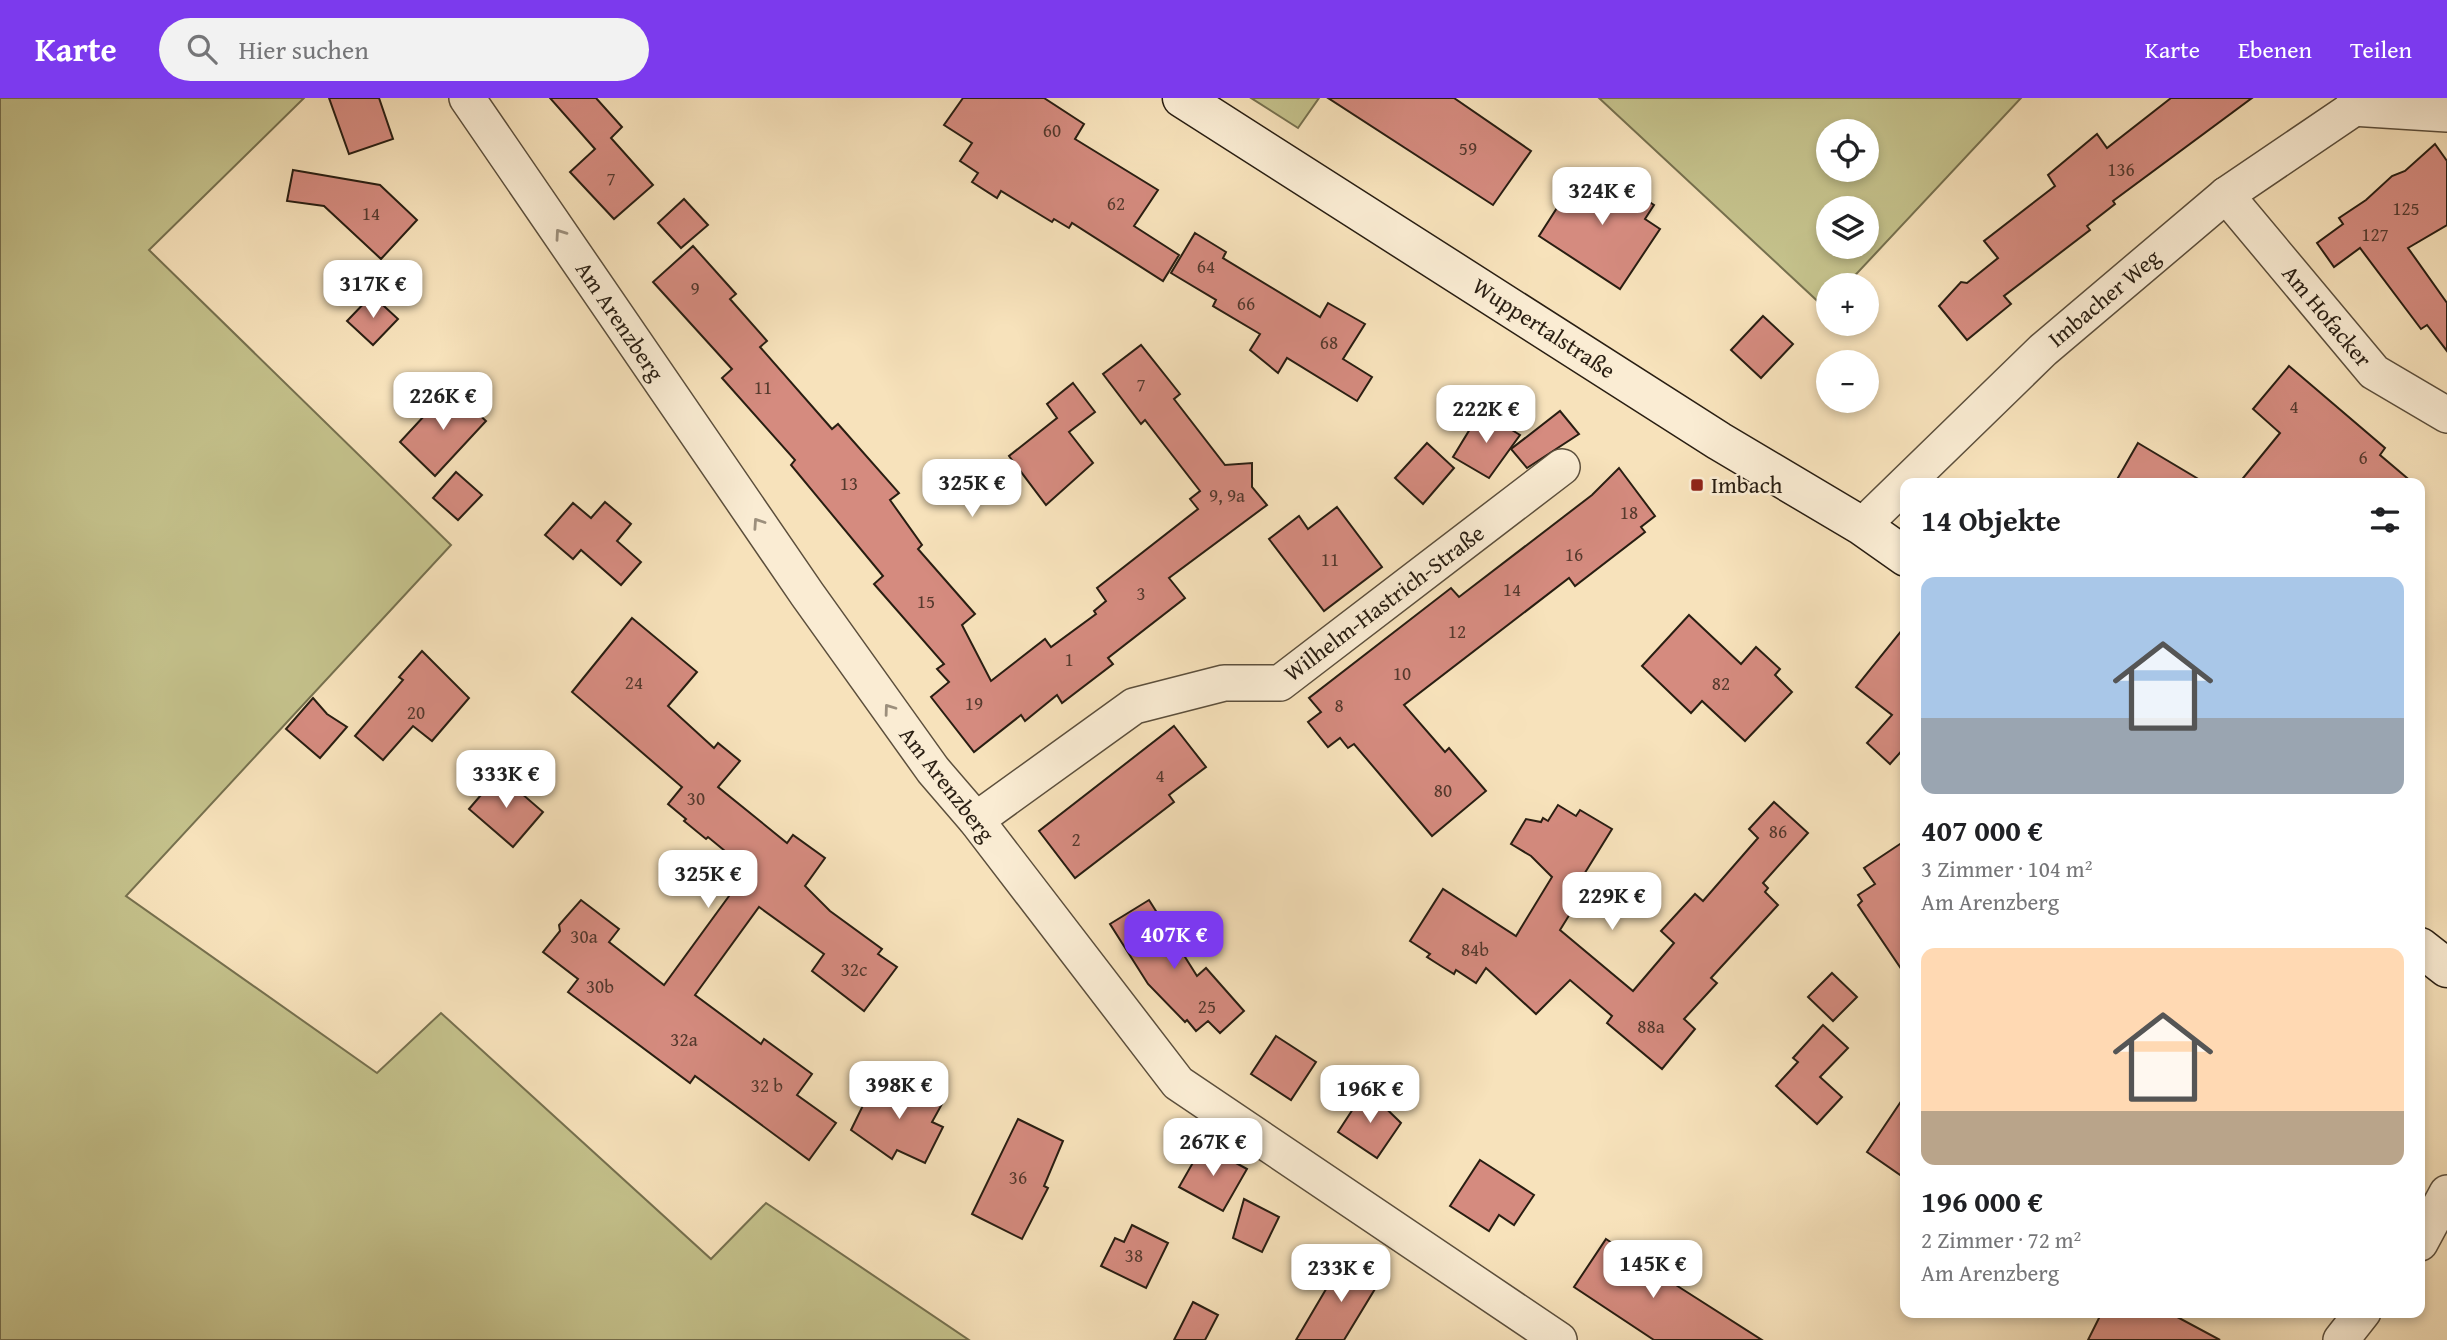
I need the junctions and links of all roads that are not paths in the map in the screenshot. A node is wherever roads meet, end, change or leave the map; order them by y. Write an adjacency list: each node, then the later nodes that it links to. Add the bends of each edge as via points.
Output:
1 (467, 98): 12 (street, Am Arenzberg, one-way to 1, via 933,770 807,594)
2 (1182, 98): 10 (main road, Wuppertalstraße)
3 (2360, 103): 4 (street); 5 (street, Imbacher Weg)
4 (2447, 114)
5 (2226, 195): 6 (street, Am Hofacker, via 2374,372); 8 (street, Imbacher Weg, via 2043,350)
6 (2447, 415)
7 (1562, 467): 12 (street, Wilhelm-Hastrich-Straße, via 1280,683 1224,683 1134,706)
8 (1911, 478)
9 (1900, 488): 10 (street, Imbacher Weg)
10 (1861, 526): 11 (main road, Wuppertalstraße)
11 (1900, 553)
12 (976, 820): 18 (street, Am Arenzberg, via 1178,1083)
13 (2425, 951): 14 (main road)
14 (2447, 968)
15 (2447, 1194): 16 (street)
16 (2425, 1234)
17 (2358, 1318): 19 (street)
18 (1559, 1340)
19 (2341, 1340)

